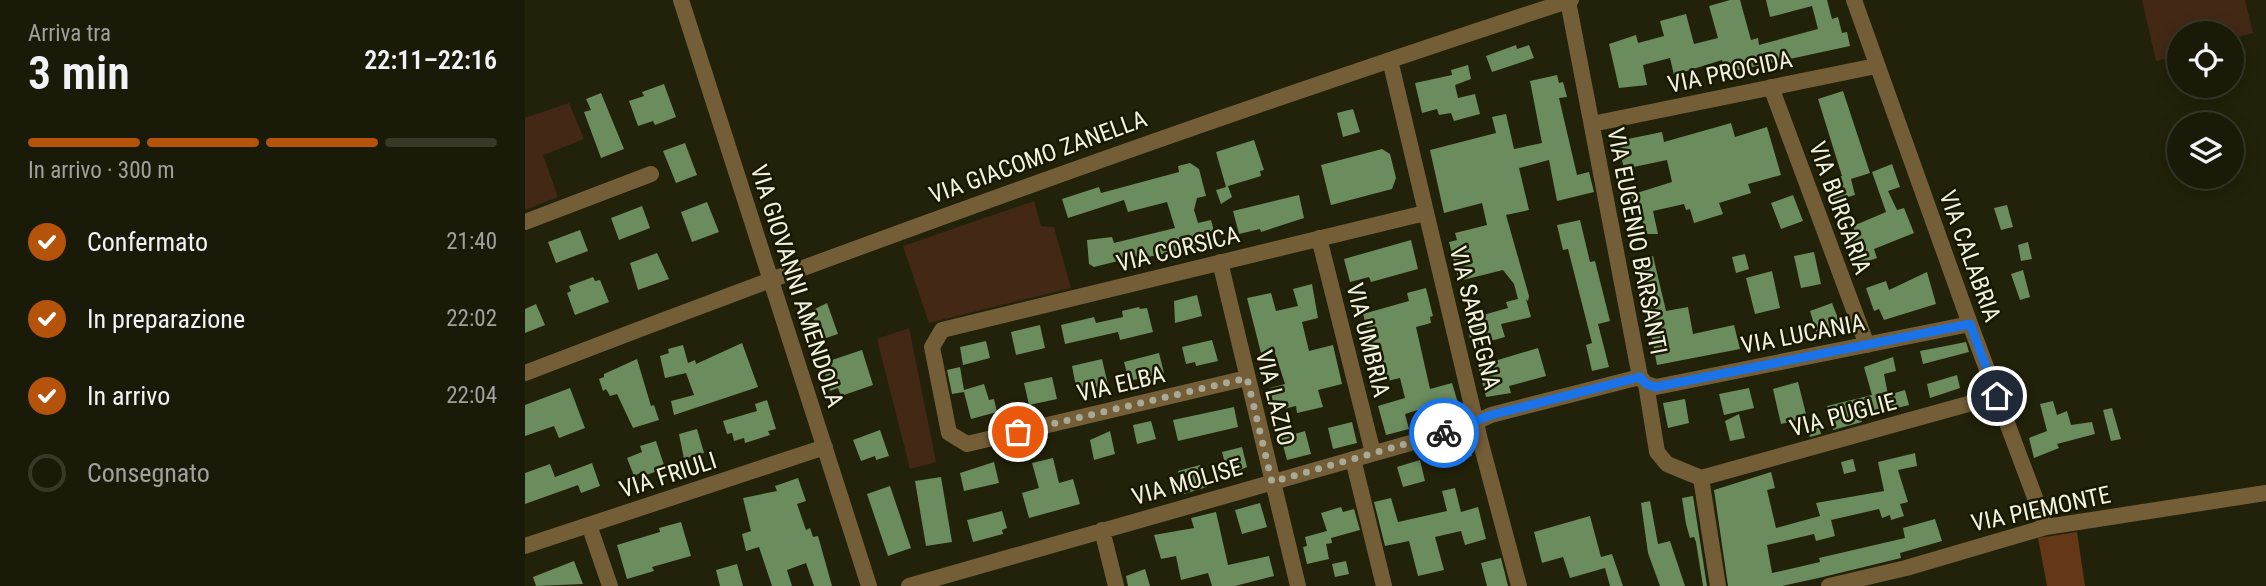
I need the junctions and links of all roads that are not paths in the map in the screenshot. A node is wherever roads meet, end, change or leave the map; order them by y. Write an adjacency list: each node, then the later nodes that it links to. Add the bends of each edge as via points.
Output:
1 (681, 0): 13 (street, VIA GIOVANNI AMENDOLA)
2 (1570, 0): 4 (street, VIA GIACOMO ZANELLA); 7 (street, VIA EUGENIO BARSANTI)
3 (1854, 0): 5 (street, VIA CALABRIA)
4 (1390, 60): 9 (street, VIA SARDEGNA); 13 (street, VIA GIACOMO ZANELLA, via 1182,129)
5 (1877, 66): 6 (street, VIA PROCIDA); 14 (street, VIA CALABRIA)
6 (1771, 87): 7 (street, VIA PROCIDA); 16 (street, VIA BURGARIA)
7 (1592, 124): 19 (street, VIA EUGENIO BARSANTI)
8 (650, 174): 10 (street)
9 (1425, 213): 11 (street, VIA CORSICA); 21 (street, VIA SARDEGNA)
10 (525, 222)
11 (1319, 238): 12 (street, VIA CORSICA); 23 (street, VIA UMBRIA)
12 (1220, 262): 15 (street, VIA CORSICA); 18 (street, VIA LAZIO)
13 (771, 279): 17 (street, VIA GIACOMO ZANELLA); 22 (street, VIA GIOVANNI AMENDOLA)
14 (1970, 324): 16 (street, VIA LUCANIA); 20 (street, VIA CALABRIA)
15 (942, 330): 18 (street, VIA ELBA, via 932,347 949,433 967,444)
16 (1867, 345): 19 (street, VIA LUCANIA, via 1656,387)
17 (525, 373)
18 (1247, 378): 26 (street, VIA LAZIO)
19 (1643, 381): 21 (street, VIA MOLISE); 25 (street, VIA EUGENIO BARSANTI, via 1657,452 1667,464)
20 (1997, 396): 25 (street, VIA PUGLIE); 29 (street, VIA CALABRIA)
21 (1477, 422): 23 (street, VIA MOLISE); 38 (street, VIA SARDEGNA)
22 (825, 447): 28 (street, VIA FRIULI); 33 (street, VIA GIOVANNI AMENDOLA)
23 (1373, 453): 24 (street, VIA MOLISE)
24 (1353, 459): 26 (street, VIA MOLISE); 37 (street)
25 (1702, 478): 39 (street)
26 (1272, 482): 30 (street, VIA MOLISE); 36 (street, VIA LAZIO)
27 (2266, 493): 29 (street, VIA PIEMONTE)
28 (589, 525): 31 (street, VIA FRIULI); 32 (street)
29 (2046, 527): 40 (street, VIA PIEMONTE)
30 (1102, 530): 34 (street, VIA MOLISE); 35 (street)
31 (525, 546)
32 (610, 586)
33 (869, 586)
34 (909, 586)
35 (1116, 586)
36 (1298, 586)
37 (1384, 586)
38 (1519, 586)
39 (1718, 586)
40 (1829, 586)

